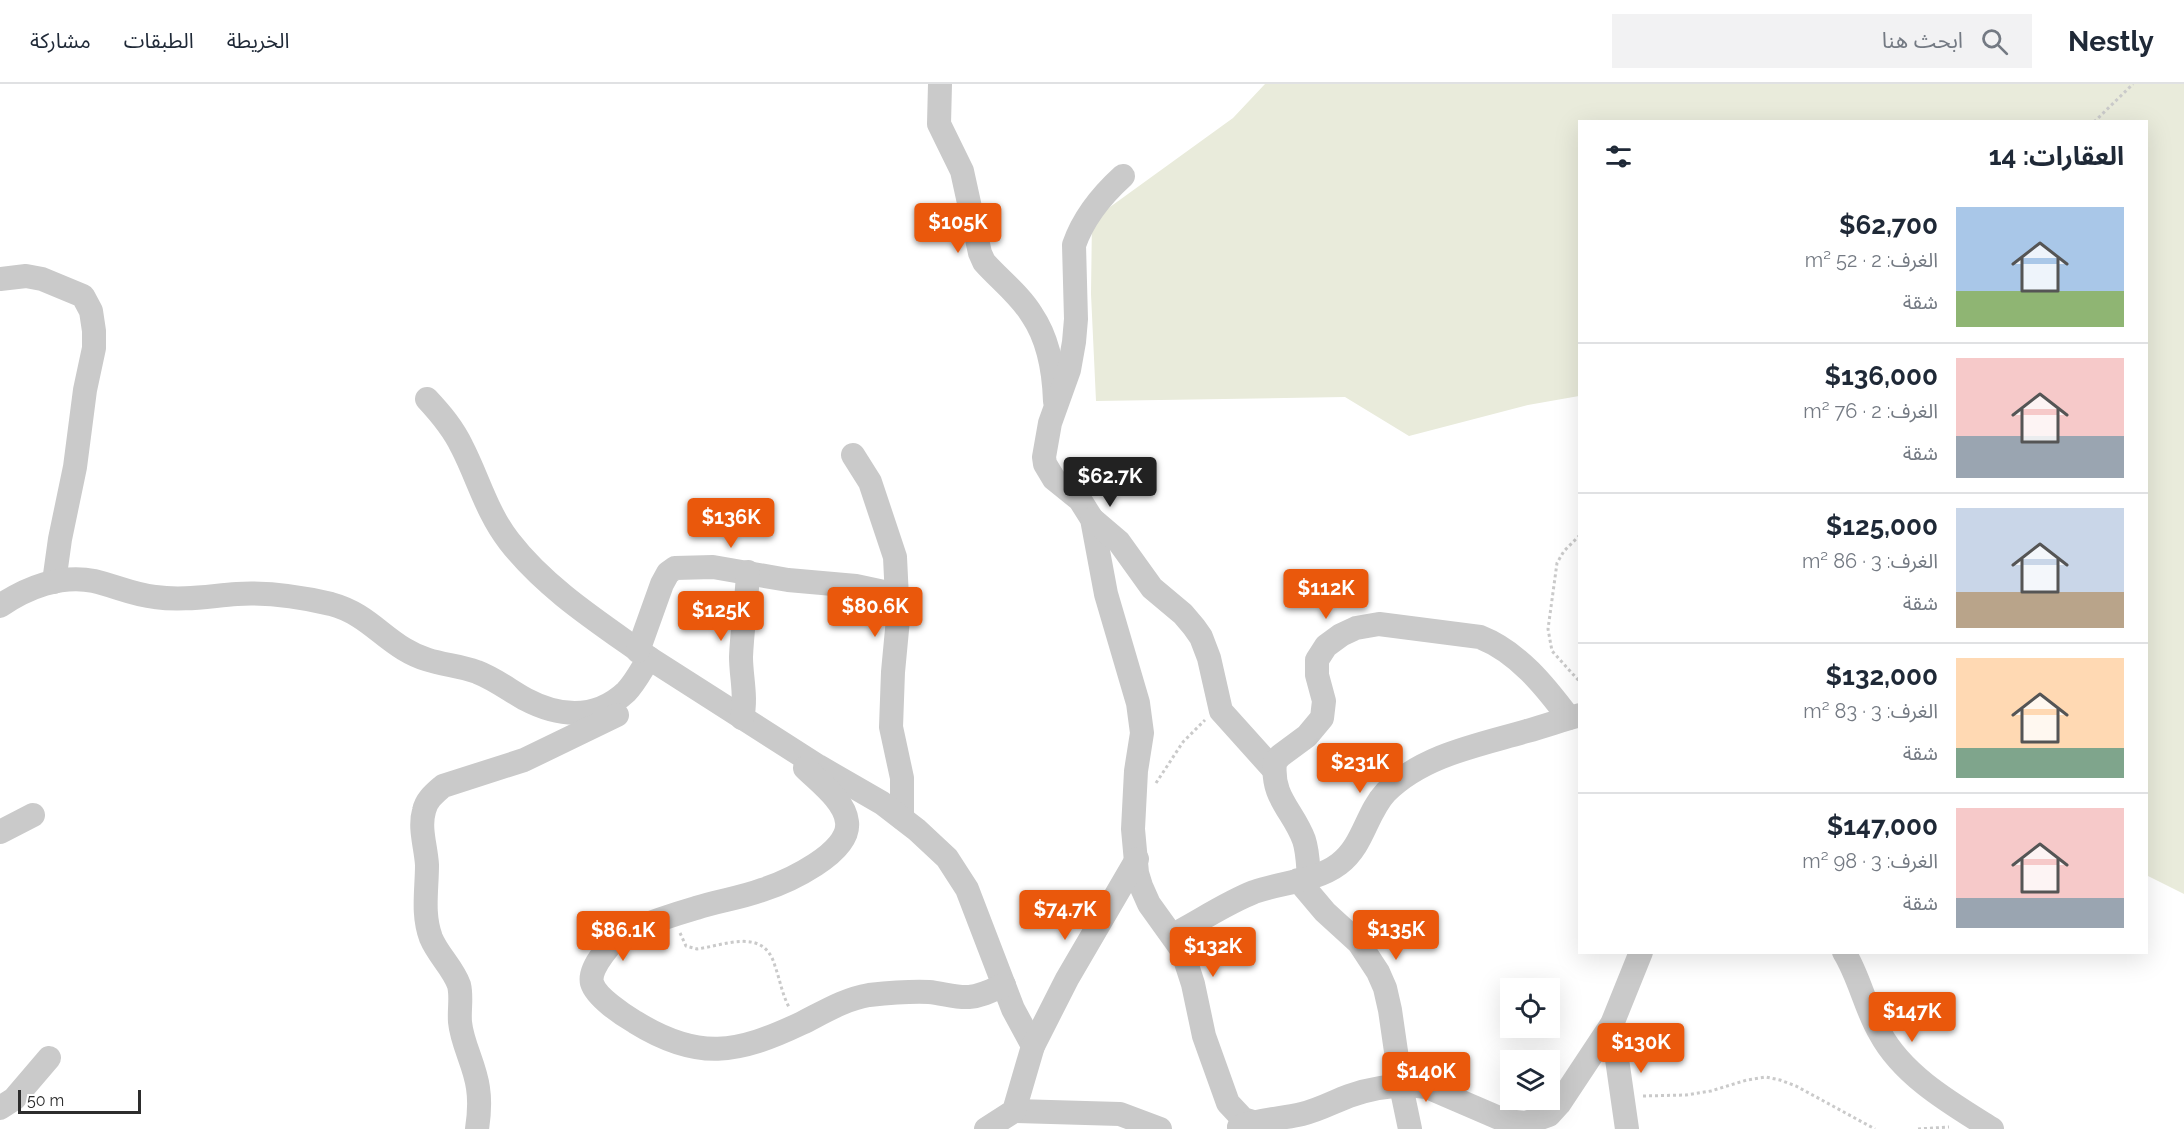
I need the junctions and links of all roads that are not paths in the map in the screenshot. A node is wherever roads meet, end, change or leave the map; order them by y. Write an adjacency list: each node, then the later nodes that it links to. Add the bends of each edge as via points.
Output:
1 (940, 84): 5 (street, via 939,124 962,171 980,253 1032,314 1042,332)
2 (1123, 176): 5 (street, via 1099,201 1074,245 1074,342)
3 (0, 279): 9 (street, via 42,279 83,296 91,311 94,348)
4 (428, 399): 12 (street, via 451,426 489,509 508,540 537,573)
5 (1056, 406): 7 (street, via 1046,437 1045,465 1059,484 1080,500)
6 (853, 455): 10 (street, via 870,483 888,532)
7 (1092, 519): 16 (street, via 1119,542 1152,588 1194,627 1205,645 1220,707); 20 (street, via 1103,584 1141,718 1133,829)
8 (748, 572): 10 (street); 12 (street, via 684,567 668,573); 14 (street, via 742,638)
9 (54, 582): 11 (street, via 31,588); 12 (street, via 92,581 178,600 266,594 334,605 369,621 403,649 427,661 476,672 547,709 572,714 591,712 626,692)
10 (898, 595): 18 (street, via 891,727 902,778)
11 (0, 606)
12 (642, 661): 14 (street); 33 (street, via 637,690 623,711 524,760 443,786 424,808 427,918 434,944 458,984 460,1022 478,1087)
13 (1574, 717): 16 (street, via 1523,664 1495,643 1459,633 1387,625 1356,628 1326,646 1319,656 1322,718 1307,736 1280,756); 21 (street, via 1459,752 1411,772 1385,793 1353,852 1317,877)
14 (742, 718): 15 (street)
15 (774, 738): 18 (street); 25 (street, via 842,809 848,826 840,843 830,854 785,882 617,937 592,977 609,1004 667,1040 711,1050 740,1046 870,995 923,992 969,997)
16 (1274, 770): 21 (street, via 1281,802 1304,841)
17 (33, 815): 19 (street)
18 (902, 819): 25 (street, via 947,858 967,889)
19 (0, 832)
20 (1137, 859): 22 (street, via 1137,873 1149,904); 27 (street)
21 (1304, 879): 22 (street, via 1251,893); 29 (street, via 1325,912 1359,942 1378,972 1390,1010)
22 (1173, 935): 32 (street, via 1187,964 1204,1036 1228,1103 1243,1119)
23 (1640, 954): 26 (street)
24 (1845, 954): 38 (street, via 1889,1049 1934,1090)
25 (1004, 986): 27 (street)
26 (1612, 1024): 29 (street, via 1559,1104 1549,1115 1534,1122 1516,1124 1427,1087); 37 (street)
27 (1033, 1046): 31 (street)
28 (49, 1058): 30 (street, via 14,1099)
29 (1401, 1086): 32 (street, via 1350,1096 1299,1115); 36 (street)
30 (0, 1107)
31 (1014, 1111): 34 (street); 35 (street, via 1119,1114)
32 (1239, 1127)
33 (477, 1129)
34 (986, 1129)
35 (1160, 1129)
36 (1410, 1129)
37 (1627, 1129)
38 (1992, 1129)

